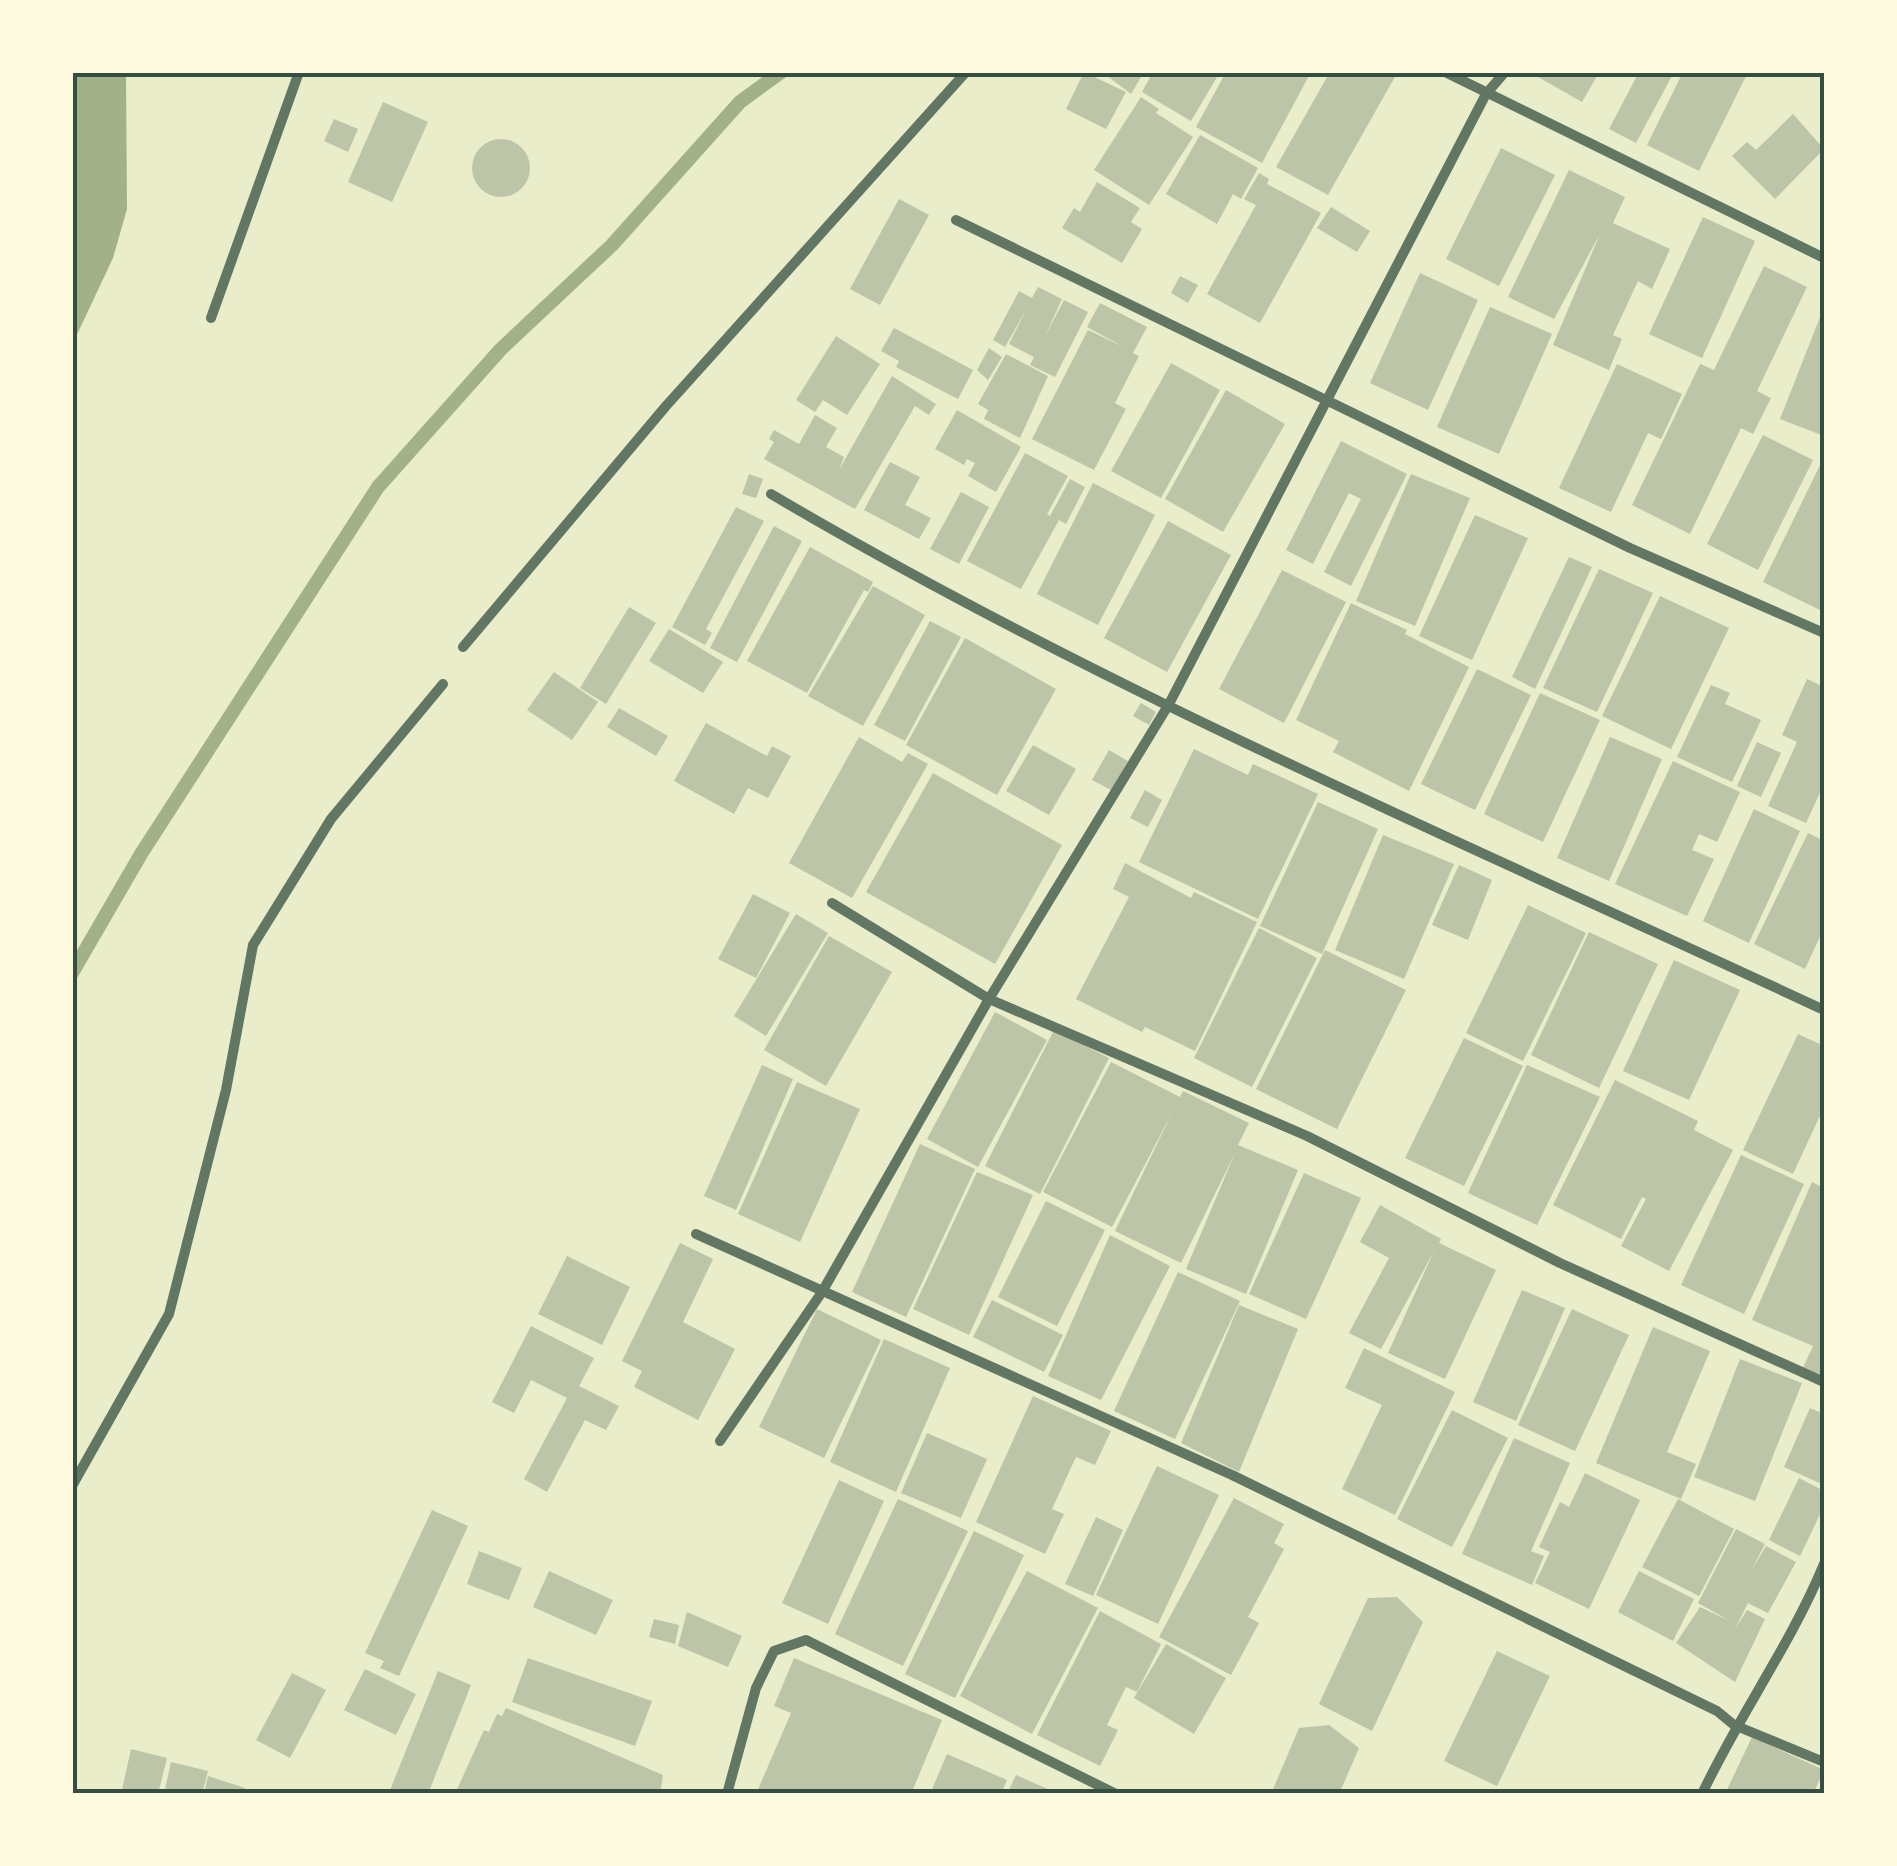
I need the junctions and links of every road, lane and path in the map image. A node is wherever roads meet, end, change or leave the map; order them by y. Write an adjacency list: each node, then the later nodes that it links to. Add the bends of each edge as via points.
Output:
1 (299, 72): 8 (street)
2 (966, 72): 12 (street, via 666,406)
3 (1445, 72): 5 (street)
4 (1505, 72): 5 (street)
5 (1486, 94): 7 (street); 9 (street)
6 (956, 220): 9 (street)
7 (1824, 258)
8 (211, 318)
9 (1326, 400): 11 (street, via 1630,548); 14 (street)
10 (772, 494): 14 (street, via 877,556)
11 (1824, 633)
12 (463, 647)
13 (443, 684): 22 (street, via 331,819 253,945 218,1125 169,1314)
14 (1169, 704): 16 (street); 17 (street, via 1418,828)
15 (832, 902): 16 (street)
16 (989, 999): 19 (street); 20 (street, via 1307,1136 1560,1263)
17 (1824, 1010)
18 (696, 1234): 19 (street)
19 (822, 1292): 21 (street); 24 (street, via 1232,1475)
20 (1824, 1382)
21 (720, 1440)
22 (72, 1486)
23 (1824, 1564): 24 (street, via 1803,1614)
24 (1734, 1725): 25 (street); 28 (street)
25 (1824, 1762)
26 (727, 1794): 27 (street, via 756,1688 774,1651 806,1640)
27 (1116, 1794)
28 (1702, 1794)

